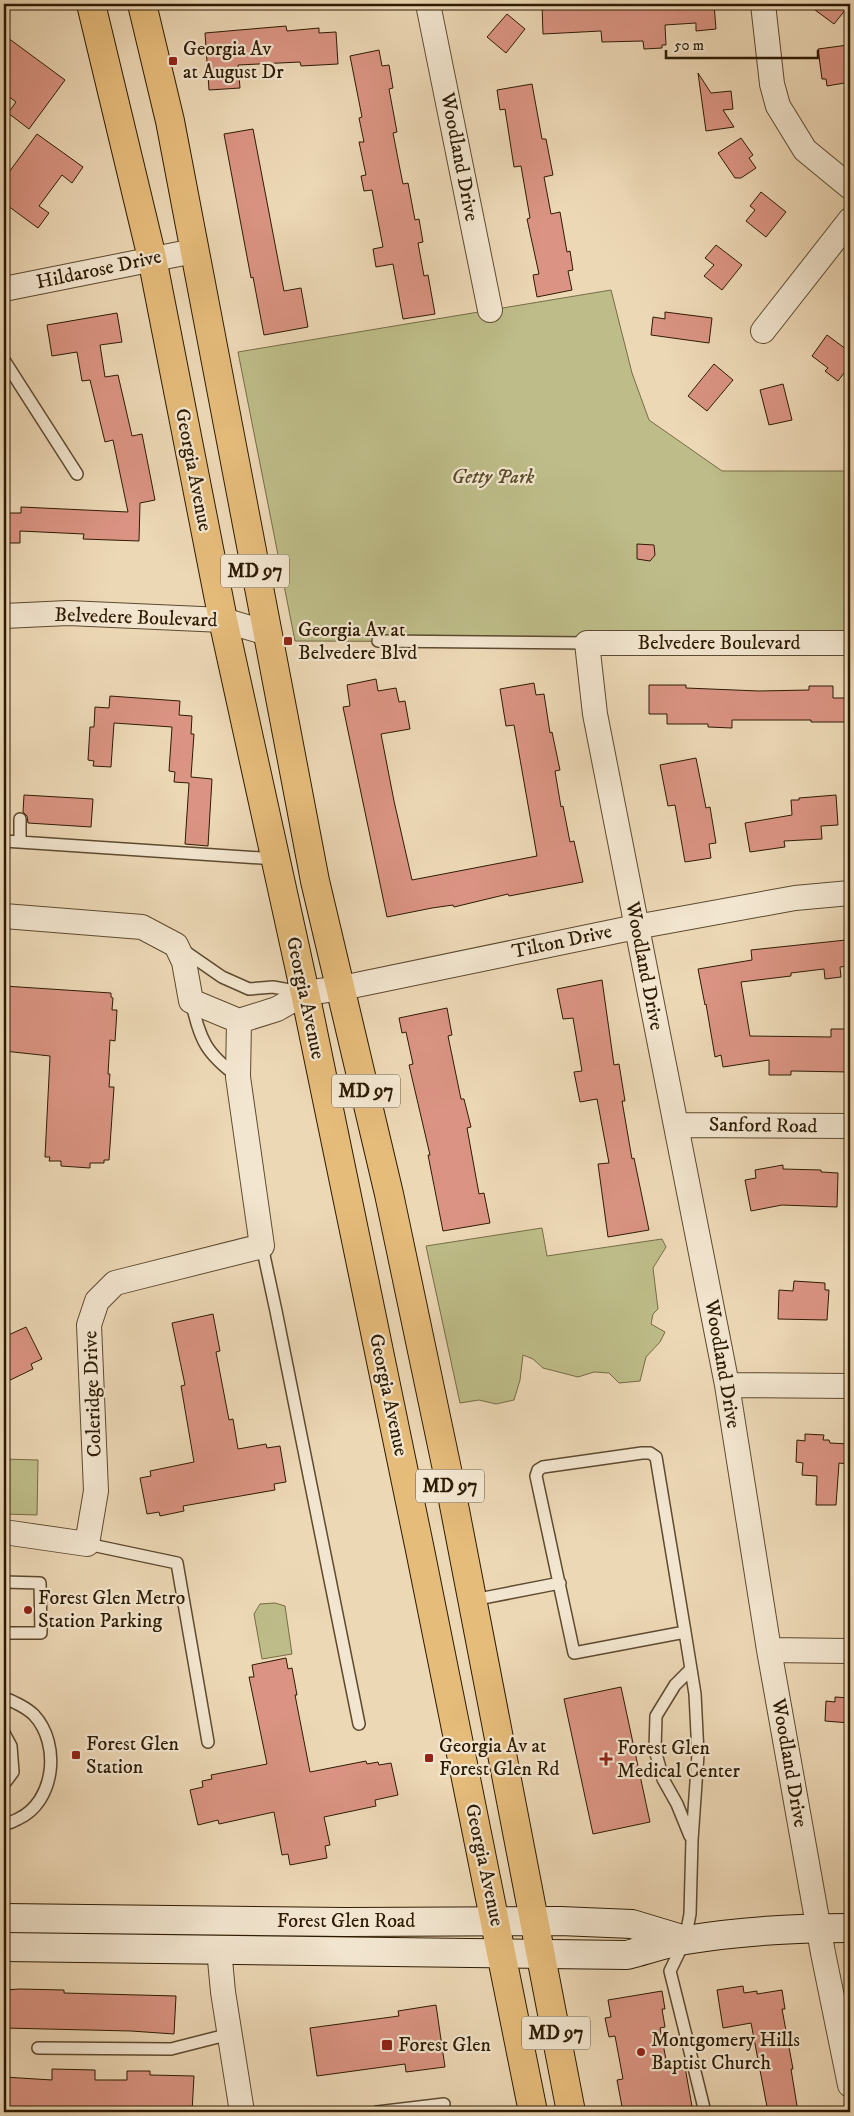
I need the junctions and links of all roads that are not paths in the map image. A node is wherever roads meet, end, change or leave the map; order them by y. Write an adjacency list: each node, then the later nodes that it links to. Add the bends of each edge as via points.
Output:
1 (91, 4): 8 (main road, Georgia Avenue / MD 97)
2 (142, 4): 7 (main road, Georgia Avenue / MD 97, via 170,121)
3 (428, 4): 10 (street, Woodland Drive)
4 (764, 4): 5 (street, via 772,84 778,106 805,150)
5 (850, 187)
6 (850, 220): 11 (street)
7 (194, 251): 8 (street, Hildarose Drive); 16 (main road, Georgia Avenue / MD 97)
8 (152, 258): 9 (street, Hildarose Drive); 15 (main road, Georgia Avenue / MD 97)
9 (4, 289)
10 (490, 310)
11 (762, 330)
12 (4, 360): 13 (lane)
13 (77, 474)
14 (4, 616): 15 (street, Belvedere Boulevard, via 68,614)
15 (223, 620): 16 (street, Belvedere Boulevard); 23 (main road, Georgia Avenue / MD 97)
16 (267, 633): 28 (main road, Georgia Avenue / MD 97, via 315,881)
17 (378, 641): 18 (lane)
18 (588, 643): 19 (street, Belvedere Boulevard); 26 (street, Woodland Drive, via 595,714)
19 (850, 643)
20 (20, 819): 22 (lane)
21 (4, 841): 22 (lane)
22 (20, 842): 23 (lane)
23 (276, 859): 29 (main road, Georgia Avenue / MD 97)
24 (850, 893): 26 (street, Tilton Drive, via 795,898)
25 (4, 916): 27 (street, via 142,927)
26 (636, 927): 28 (street, Tilton Drive); 33 (street, Woodland Drive)
27 (176, 945): 29 (lane, via 222,977 249,989 273,987); 30 (street, via 184,962)
28 (342, 988): 29 (street, Tilton Drive); 42 (main road, Georgia Avenue / MD 97, via 383,1164)
29 (305, 993): 31 (street, via 277,1009); 56 (main road, Georgia Avenue / MD 97)
30 (191, 1001): 31 (street); 32 (lane, via 200,1038 219,1063)
31 (239, 1021): 32 (street)
32 (238, 1077): 35 (street)
33 (677, 1125): 34 (street, Sanford Road); 36 (street, Woodland Drive)
34 (850, 1126)
35 (262, 1246): 39 (street, Coleridge Drive, via 115,1283 97,1301 90,1325 96,1491); 49 (lane)
36 (727, 1386): 37 (street); 45 (street, Woodland Drive)
37 (850, 1386)
38 (4, 1532): 39 (street)
39 (87, 1544): 51 (lane, via 177,1563)
40 (4, 1582): 44 (lane, via 40,1583 41,1633)
41 (560, 1583): 42 (lane); 43 (lane, via 574,1653); 43 (lane, via 536,1476 538,1470 650,1452 656,1457)
42 (472, 1600): 57 (main road, Georgia Avenue / MD 97)
43 (685, 1632): 47 (lane)
44 (4, 1633)
45 (769, 1650): 46 (street); 58 (street, Woodland Drive)
46 (850, 1651)
47 (691, 1669): 54 (lane, via 698,1754); 54 (lane, via 675,1684 656,1716 655,1750 663,1779)
48 (4, 1698): 53 (lane, via 34,1715 47,1737 51,1762 47,1787 38,1805 26,1815)
49 (359, 1724)
50 (4, 1733): 52 (lane, via 11,1746 13,1772)
51 (208, 1742)
52 (4, 1784)
53 (4, 1824)
54 (692, 1840): 60 (lane, via 690,1914)
55 (4, 1918): 56 (main road, Forest Glen Road)
56 (496, 1921): 57 (main road, Forest Glen Road); 63 (main road, Georgia Avenue / MD 97)
57 (533, 1921): 60 (main road, Forest Glen Road, via 632,1924); 64 (main road, Georgia Avenue / MD 97)
58 (819, 1928): 59 (main road, Forest Glen Road); 60 (main road, Forest Glen Road); 67 (street, Woodland Drive)
59 (850, 1928)
60 (685, 1940): 64 (main road, Forest Glen Road, via 627,1955); 73 (lane, via 670,1971)
61 (4, 1947): 62 (main road, Forest Glen Road)
62 (219, 1949): 63 (main road, Forest Glen Road); 65 (street)
63 (502, 1953): 64 (main road, Forest Glen Road); 71 (main road, Georgia Avenue / MD 97)
64 (540, 1954): 72 (main road, Georgia Avenue / MD 97)
65 (230, 2034): 66 (lane, via 171,2049); 69 (street)
66 (38, 2048)
67 (850, 2085)
68 (444, 2104): 70 (lane)
69 (242, 2112)
70 (377, 2112)
71 (533, 2112)
72 (571, 2112)
73 (705, 2112)

